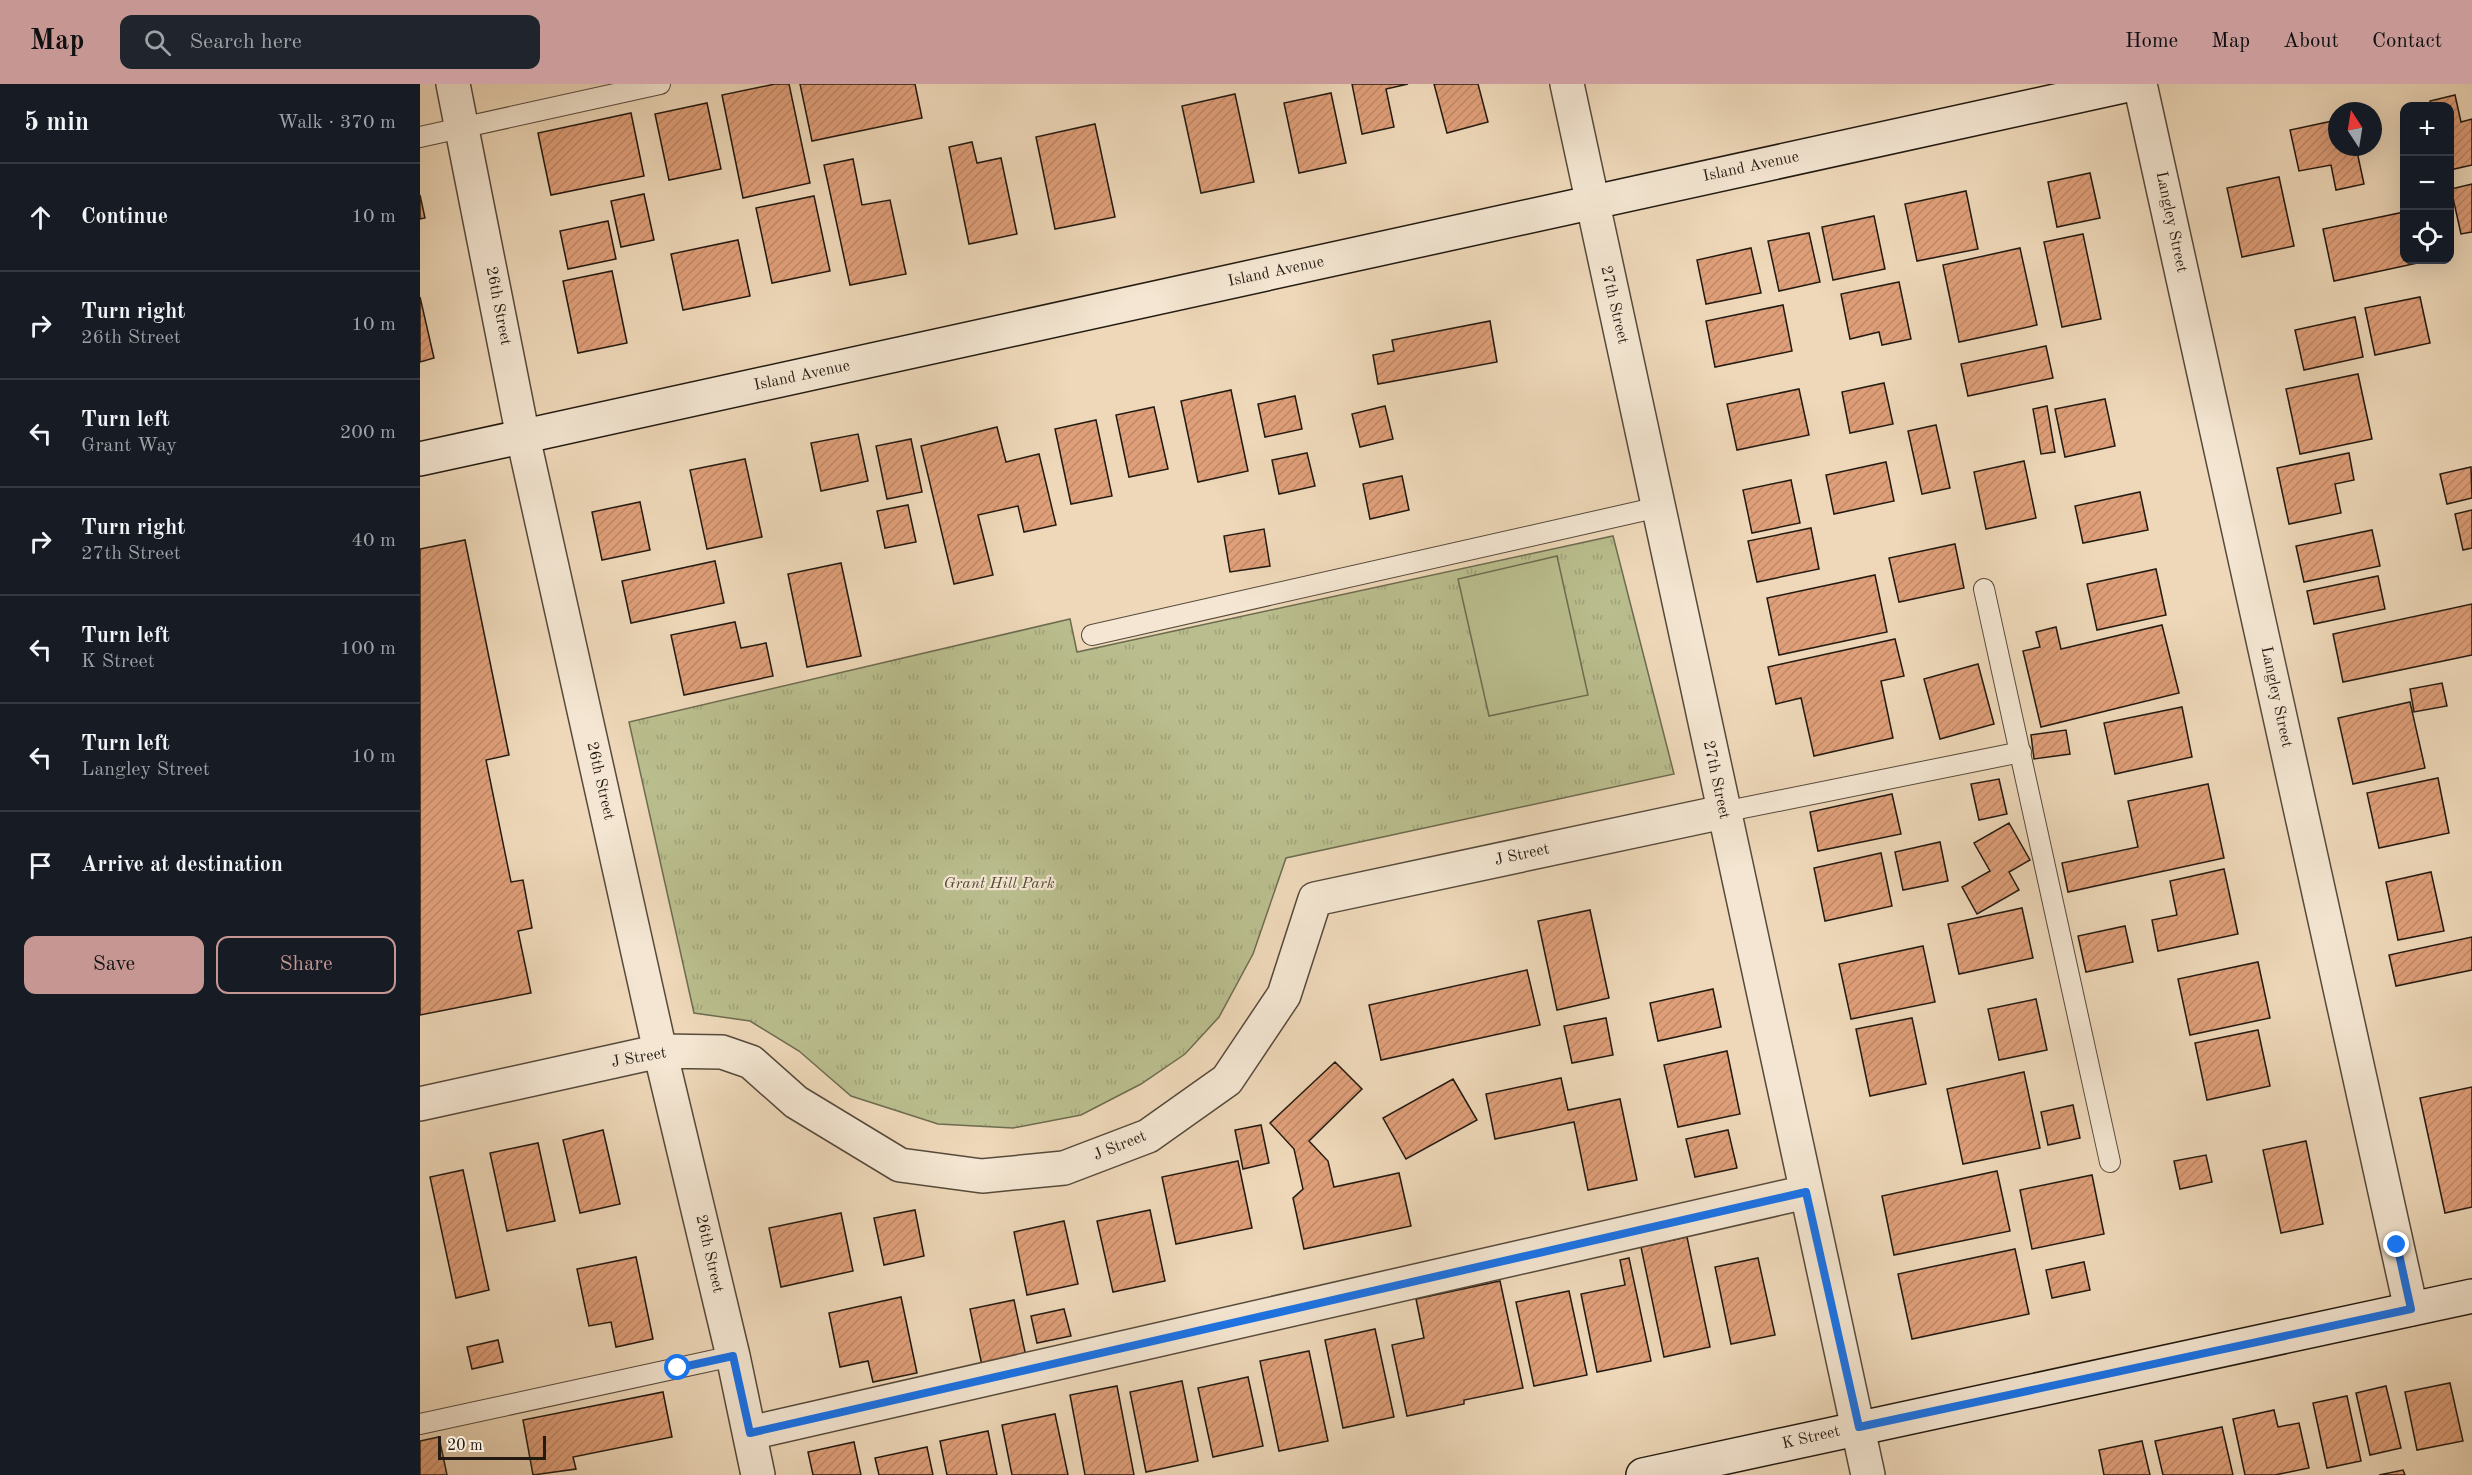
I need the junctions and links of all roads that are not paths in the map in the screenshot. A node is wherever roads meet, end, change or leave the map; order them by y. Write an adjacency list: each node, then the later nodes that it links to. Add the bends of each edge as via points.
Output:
1 (453, 84): 6 (street, 26th Street)
2 (660, 84): 6 (lane)
3 (1567, 84): 8 (street, 27th Street)
4 (2133, 84): 8 (street, Island Avenue)
5 (2140, 84): 21 (street, Langley Street)
6 (462, 128): 7 (lane); 9 (street, 26th Street)
7 (420, 137)
8 (1591, 203): 9 (street, Island Avenue); 11 (street, 27th Street)
9 (523, 436): 10 (street, Island Avenue); 16 (street, 26th Street)
10 (420, 459)
11 (1659, 507): 13 (lane); 15 (street, 27th Street)
12 (1984, 589): 14 (lane)
13 (1092, 635)
14 (2021, 752): 15 (lane); 18 (lane)
15 (1723, 812): 16 (street, J Street, via 1315,899 1284,995 1227,1080 1148,1136 1064,1168 982,1176 900,1165 796,1102 751,1062 722,1052); 19 (street, 27th Street)
16 (660, 1052): 17 (street, J Street); 22 (street, 26th Street)
17 (420, 1104)
18 (2110, 1161)
19 (1806, 1192): 24 (street, 27th Street); 25 (street)
20 (2472, 1296): 21 (street, K Street)
21 (2411, 1309): 24 (street, K Street)
22 (733, 1356): 23 (lane); 25 (street, 26th Street)
23 (420, 1424)
24 (1859, 1427): 27 (street, K Street); 28 (street, 27th Street)
25 (750, 1433): 26 (street, 26th Street)
26 (758, 1475)
27 (1643, 1475)
28 (1868, 1475)

